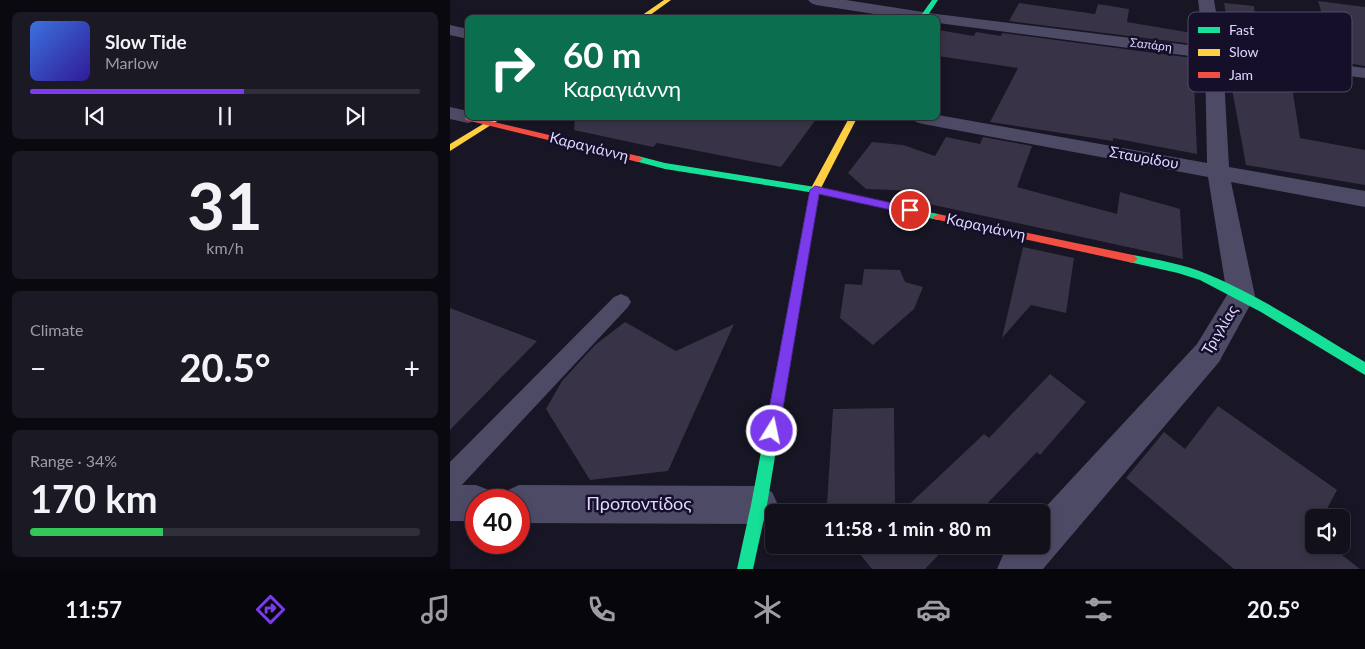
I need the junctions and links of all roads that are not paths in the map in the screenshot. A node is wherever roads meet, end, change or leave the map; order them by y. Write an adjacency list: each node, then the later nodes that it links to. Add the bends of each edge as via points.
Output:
1 (668, 0): 4 (street)
2 (816, 0): 5 (street, Σαπάρη)
3 (935, 0): 6 (street)
4 (646, 15)
5 (916, 15)
6 (930, 15)
7 (940, 18): 10 (street, Σαπάρη)
8 (450, 30): 9 (street)
9 (465, 33)
10 (1188, 51)
11 (1352, 71): 12 (street, Σαπάρη)
12 (1365, 73)
13 (1215, 92): 20 (street, Τριγλίας)
14 (450, 113): 15 (street, Καραγιάννη)
15 (465, 116)
16 (494, 120): 19 (street); 21 (street, Καραγιάννη, via 665,166)
17 (852, 120): 21 (street)
18 (934, 120): 20 (street, Σταυρίδου)
19 (450, 148)
20 (1218, 172): 22 (street, Σταυρίδου); 23 (street, Τριγλίας)
21 (815, 190): 23 (street, Καραγιάννη, via 1178,269 1203,276); 30 (street)
22 (1365, 199)
23 (1240, 296): 25 (street, Καραγιάννη); 31 (street, Τριγλίας, via 1208,353)
24 (621, 302): 26 (lane)
25 (1365, 369)
26 (450, 479)
27 (450, 503): 28 (street)
28 (465, 503)
29 (530, 504): 30 (street, Προποντίδος)
30 (759, 505): 32 (street)
31 (1027, 558)
32 (745, 569)

